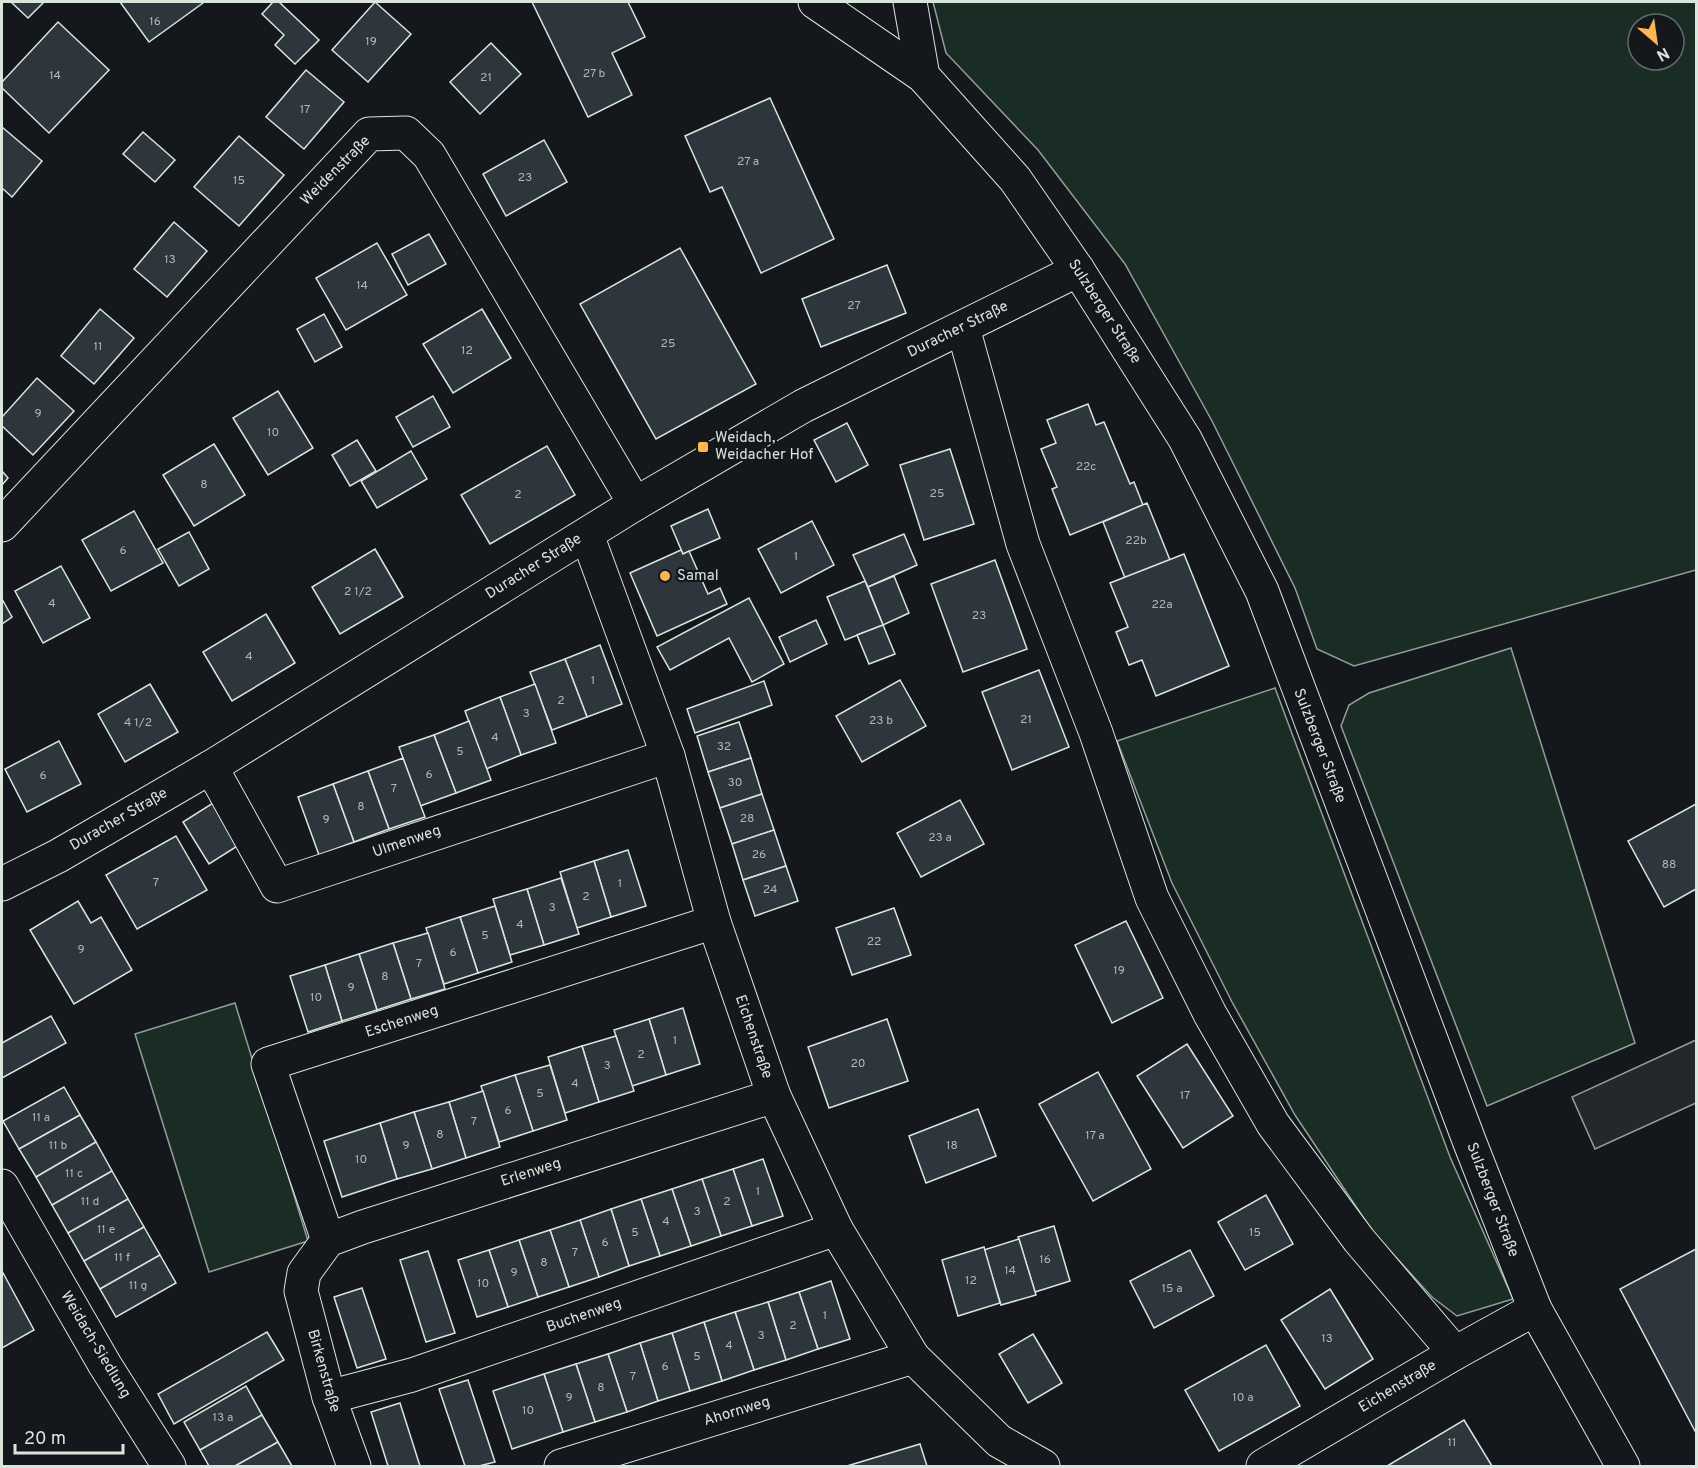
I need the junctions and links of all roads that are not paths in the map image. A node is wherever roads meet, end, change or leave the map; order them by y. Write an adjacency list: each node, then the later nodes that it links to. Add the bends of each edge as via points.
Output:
1 (815, 2): 3 (street, Sulzberger Straße)
2 (910, 2): 3 (street)
3 (923, 76): 4 (street, Sulzberger Straße, via 1015,179)
4 (1078, 270): 5 (street, Duracher Straße); 18 (street, Sulzberger Straße, via 1185,439 1262,591)
5 (963, 328): 6 (street, Duracher Straße, via 803,406); 19 (street, via 1023,544 1096,733 1152,898 1210,1014 1273,1124 1359,1240)
6 (635, 504): 7 (street, Weidenstraße, via 429,155 406,133 369,134); 8 (street, Duracher Straße)
7 (2, 525)
8 (587, 535): 9 (street, Eichenstraße); 10 (street, Duracher Straße)
9 (668, 756): 10 (street, Ulmenweg, via 276,886); 12 (street, Eichenstraße)
10 (211, 766): 11 (street, Duracher Straße, via 58,856)
11 (2, 884)
12 (714, 922): 13 (street, Eichenstraße); 17 (street, Eschenweg, via 268,1064)
13 (774, 1096): 16 (street, Eichenstraße); 17 (street, Erlenweg)
14 (2, 1186): 15 (street, Weidach-Siedlung)
15 (12, 1229): 22 (street, Weidach-Siedlung)
16 (836, 1229): 20 (street, Eichenstraße); 21 (street, Buchenweg, via 412,1375)
17 (328, 1240): 21 (street, Birkenstraße, via 304,1273 301,1291)
18 (1535, 1309): 19 (street, Eichenstraße); 27 (street, Sulzberger Straße)
19 (1455, 1353): 26 (street, Eichenstraße)
20 (913, 1358): 24 (street, Ahornweg); 25 (street, Eichenstraße, via 999,1441)
21 (329, 1396): 23 (street, Birkenstraße)
22 (170, 1467)
23 (354, 1467)
24 (561, 1467)
25 (1043, 1467)
26 (1263, 1467)
27 (1623, 1467)

